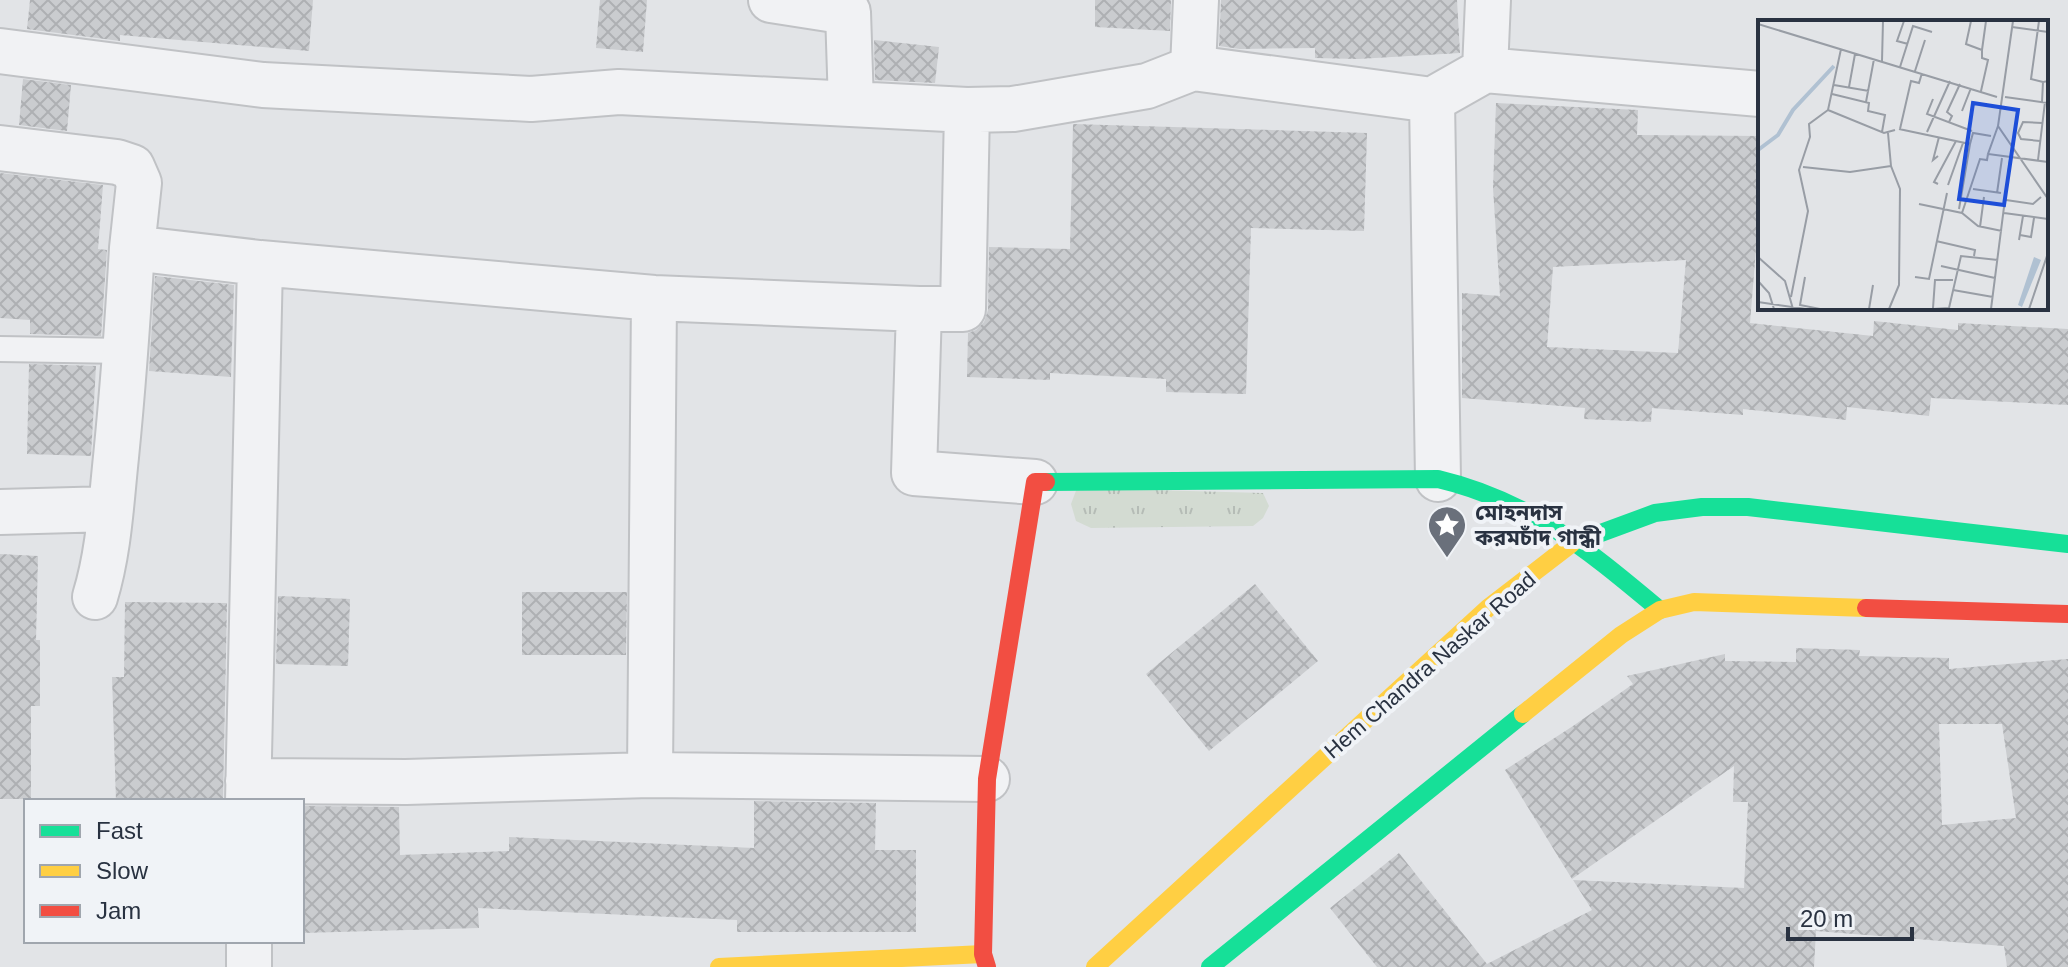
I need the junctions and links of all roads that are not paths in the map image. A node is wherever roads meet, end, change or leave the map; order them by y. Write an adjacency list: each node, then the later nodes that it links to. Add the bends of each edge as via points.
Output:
1 (771, 0): 9 (street, via 848,12)
2 (1196, 0): 5 (street)
3 (1488, 0): 6 (street)
4 (0, 51): 9 (street, via 279,86 531,99 619,92)
5 (1193, 68): 8 (street); 10 (street, via 1147,86 1013,109)
6 (1485, 70): 7 (street); 8 (street)
7 (1758, 94)
8 (1432, 100): 18 (street)
9 (851, 104): 10 (street)
10 (967, 110): 15 (street, via 963,309)
11 (0, 148): 12 (street, via 132,167 139,183)
12 (132, 248): 13 (street); 17 (street)
13 (260, 263): 14 (street); 29 (street)
14 (654, 298): 15 (street); 27 (street)
15 (919, 309): 19 (street, via 914,473)
16 (0, 349): 17 (lane)
17 (126, 351): 20 (street)
18 (1438, 479): 19 (main road); 22 (main road, via 1505,500)
19 (1035, 482): 28 (main road)
20 (111, 509): 21 (street); 24 (street)
21 (0, 512)
22 (1575, 541): 23 (main road, Hem Chandra Naskar Road, via 1655,513 1748,507); 25 (main road); 34 (main road, Hem Chandra Naskar Road, via 1488,608)
23 (2068, 544)
24 (95, 597)
25 (1660, 610): 26 (main road, via 1694,602); 35 (main road, via 1621,635)
26 (2068, 614)
27 (650, 775): 28 (street); 29 (street)
28 (987, 779): 31 (main road)
29 (248, 791)
30 (249, 943): 32 (street)
31 (985, 961): 33 (main road)
32 (249, 967)
33 (719, 967)
34 (1095, 967)
35 (1210, 967)

